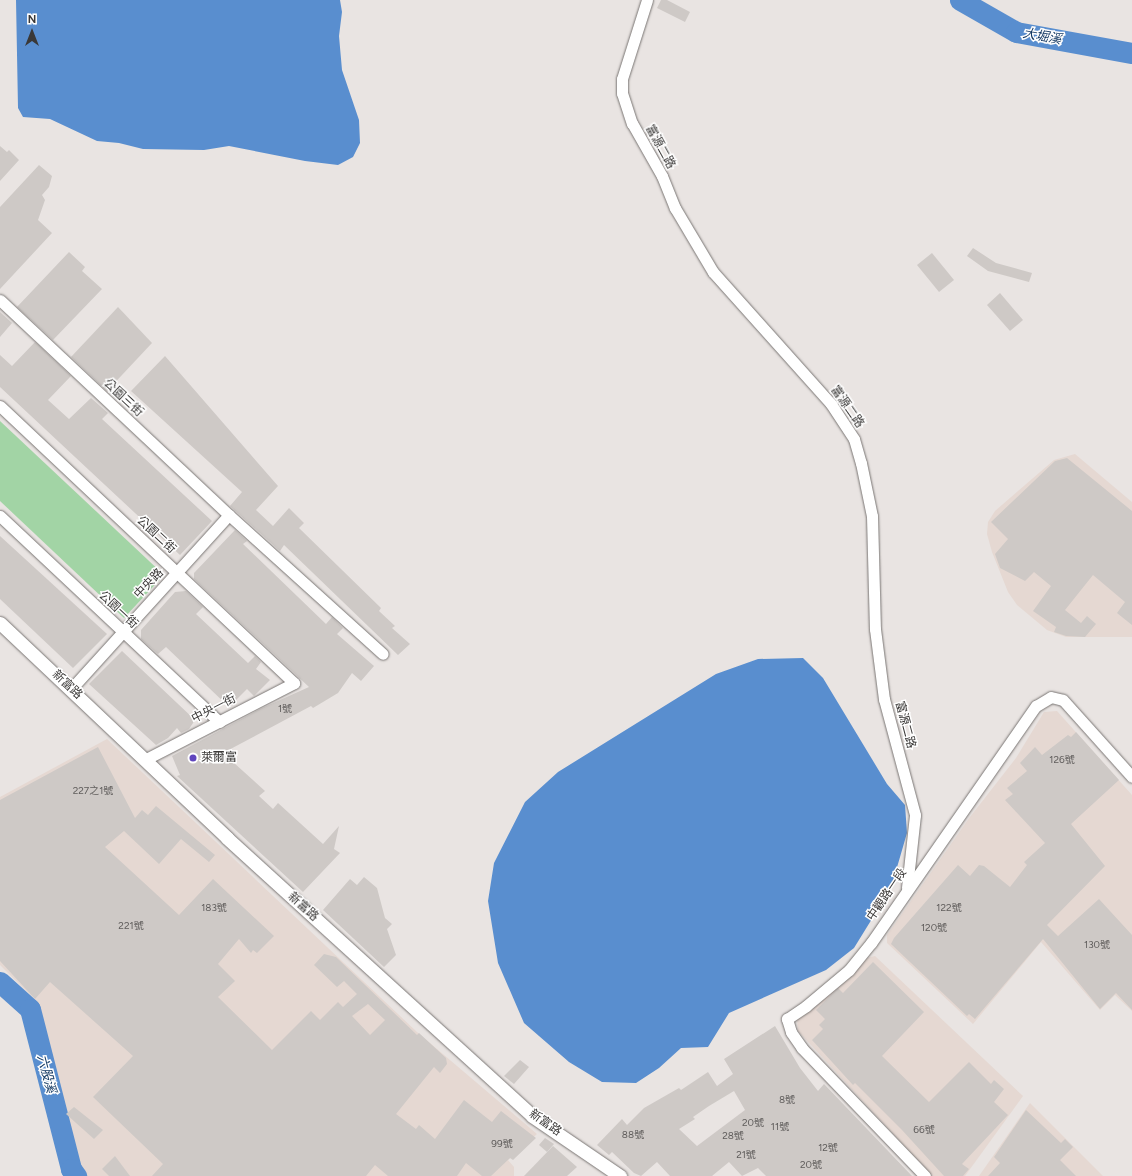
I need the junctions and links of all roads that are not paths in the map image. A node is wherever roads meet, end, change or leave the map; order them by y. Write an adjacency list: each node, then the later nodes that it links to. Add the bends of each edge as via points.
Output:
1 (647, 0): 15 (street, 富源二路, via 622,79 622,93 632,123 662,176 675,208 713,272 831,404 854,439 872,516 875,629 884,699 915,815)
2 (0, 300): 4 (street, 公園三街)
3 (0, 406): 6 (street, 公園二街)
4 (229, 515): 6 (street, 中央路); 9 (street, 公園三街)
5 (0, 516): 8 (street, 公園一街)
6 (178, 573): 8 (street, 中央路); 10 (street, 公園二街)
7 (0, 623): 11 (street, 新富路)
8 (122, 631): 11 (street, 中央路); 12 (street, 公園一街)
9 (383, 654)
10 (294, 683): 12 (street, 中央一街)
11 (71, 689): 13 (street, 新富路)
12 (219, 722): 13 (street, 中央一街)
13 (146, 759): 16 (street, 新富路, via 226,838 532,1116)
14 (1132, 777): 15 (street, 中觀路一段, via 1063,700 1051,697 1036,706)
15 (907, 888): 17 (street, 中觀路一段, via 871,943 849,970 787,1019 791,1032 802,1048)
16 (620, 1176)
17 (925, 1176)

